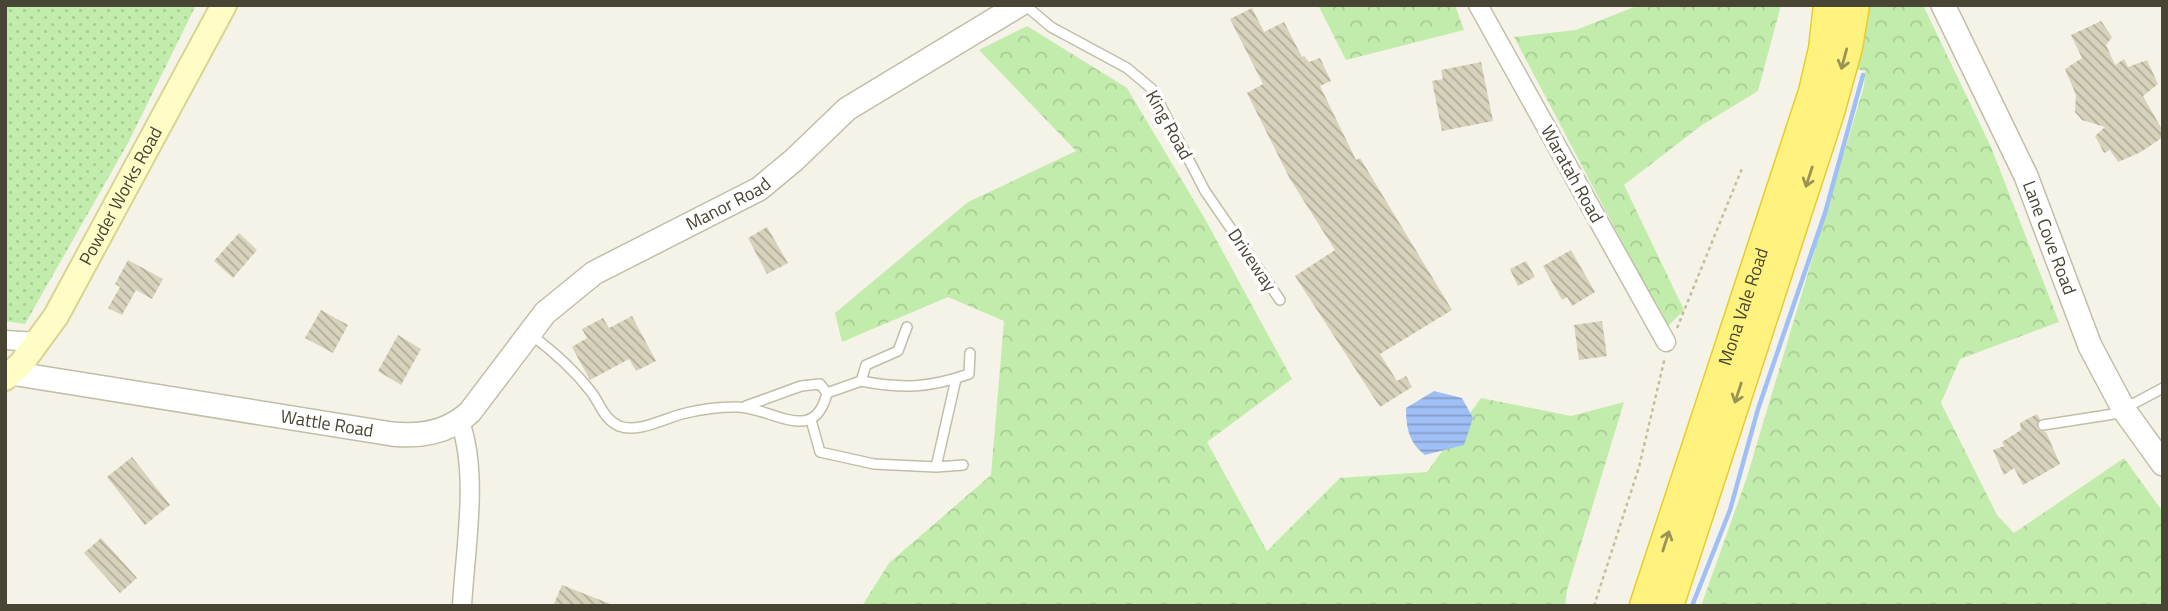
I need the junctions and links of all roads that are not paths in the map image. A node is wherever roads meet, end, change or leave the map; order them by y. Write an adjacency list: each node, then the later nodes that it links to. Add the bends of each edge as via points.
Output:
1 (224, 5): 13 (main road, Powder Works Road, via 102,234)
2 (1018, 5): 11 (street, Manor Road, via 847,109 759,189 594,273 545,313)
3 (1025, 5): 8 (lane, King Road, via 1051,27 1127,68 1152,89)
4 (1478, 5): 14 (street, Waratah Road)
5 (1829, 5): 30 (highway, Mona Vale Road, one-way to 5, via 1814,92)
6 (1854, 5): 31 (highway, Mona Vale Road, one-way to 31, via 1829,112)
7 (1943, 5): 22 (street, Lane Cove Road, via 2026,176 2090,346)
8 (1224, 219): 9 (lane, Driveway)
9 (1280, 300)
10 (907, 327): 18 (lane, via 898,351 865,361)
11 (530, 334): 21 (lane, via 553,351 592,394 606,418 622,427 653,424 711,407); 24 (street, Manor Road)
12 (5, 340): 13 (street)
13 (37, 342): 16 (main road, Powder Works Road)
14 (1670, 343)
15 (970, 353): 17 (lane, via 969,374)
16 (8, 376): 24 (street, Wattle Road, via 392,434 426,433)
17 (956, 379): 18 (lane, via 937,385 894,387); 28 (lane)
18 (861, 381): 20 (lane)
19 (2163, 388): 22 (lane)
20 (827, 393): 21 (lane, via 820,384 801,386); 23 (lane, via 823,411)
21 (746, 406): 23 (lane, via 791,422)
22 (2124, 410): 25 (lane); 26 (street, Lane Cove Road)
23 (811, 420): 28 (lane, via 820,452 874,464)
24 (460, 422): 29 (street, via 469,478)
25 (2043, 425)
26 (2163, 464)
27 (963, 465): 28 (lane)
28 (936, 467)
29 (462, 606)
30 (1645, 606)
31 (1668, 606)

